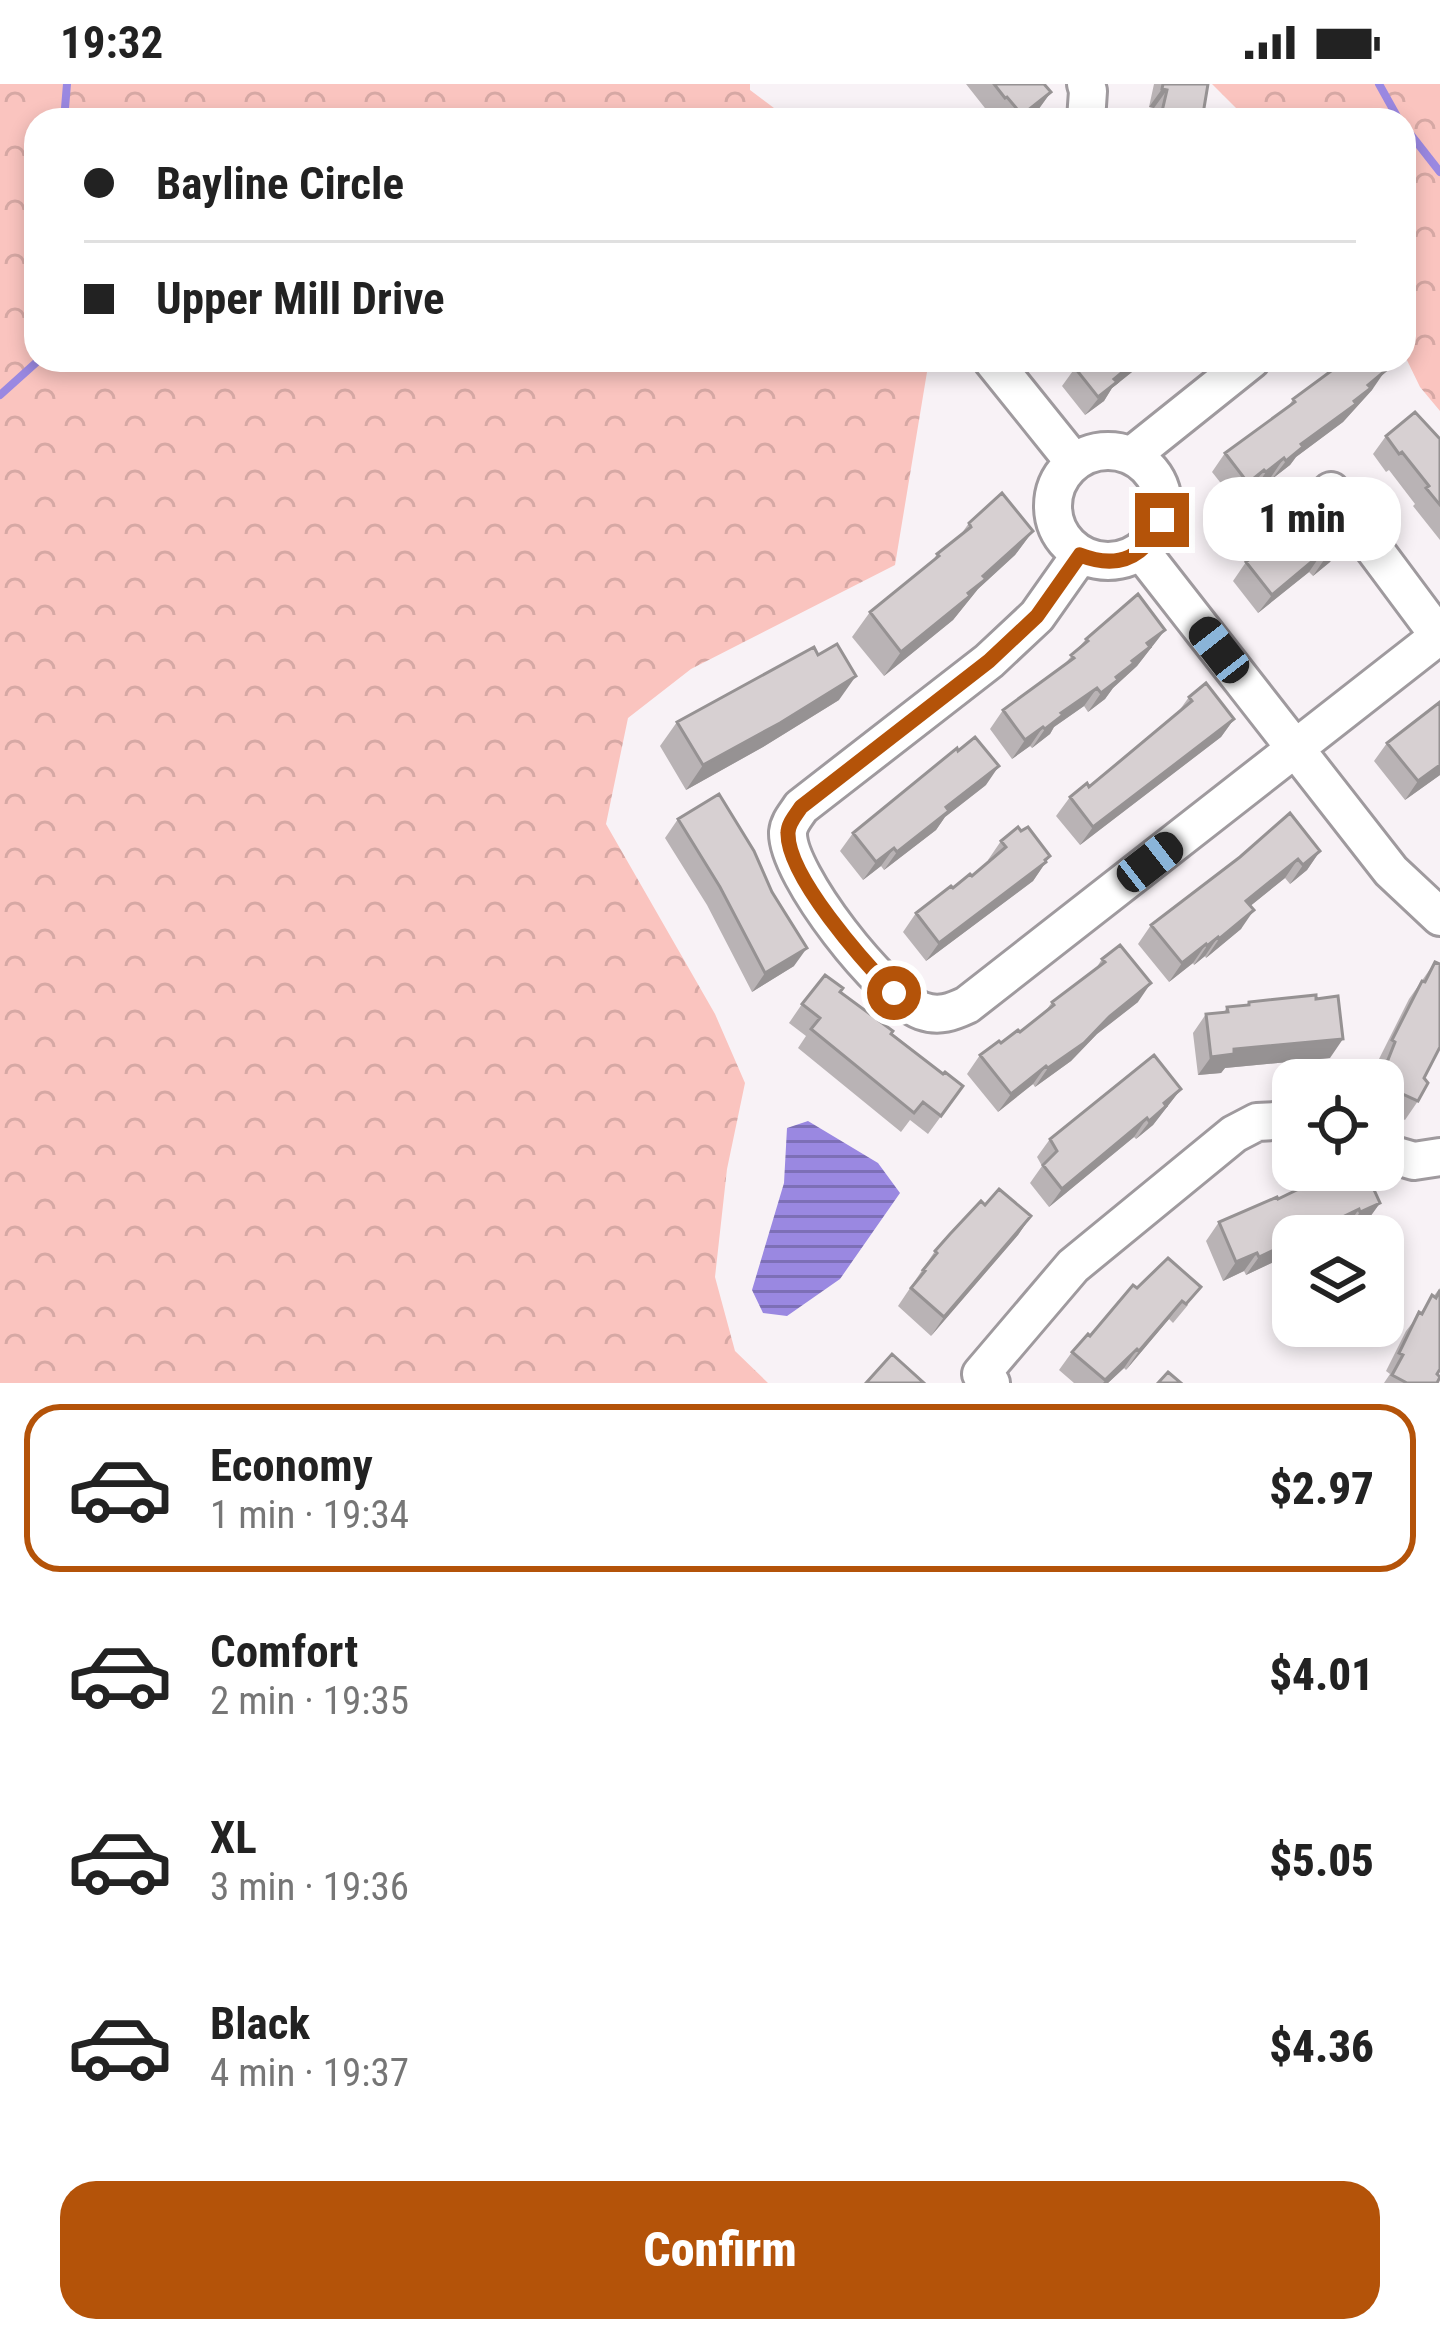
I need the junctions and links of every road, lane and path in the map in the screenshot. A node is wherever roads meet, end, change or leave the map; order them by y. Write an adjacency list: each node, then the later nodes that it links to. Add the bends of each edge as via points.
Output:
1 (1002, 372): 4 (street)
2 (1236, 372): 3 (street)
3 (1131, 456): 4 (street, via 1102,451); 6 (street, via 1147,466 1163,501 1162,520)
4 (1074, 462): 7 (street, via 1052,510 1066,544)
5 (1331, 491): 8 (street, via 1439,636)
6 (1141, 551): 7 (street, via 1111,562); 8 (street)
7 (1080, 555): 8 (street, via 1037,616 989,661 791,820 791,849 811,891 894,993 935,1014 967,1004)
8 (1296, 748): 9 (street, via 1391,871)
9 (1440, 917)
10 (1272, 1121): 13 (street, via 1234,1134 1073,1266 981,1374)
11 (1440, 1156): 12 (street)
12 (1404, 1158)
13 (991, 1383)

